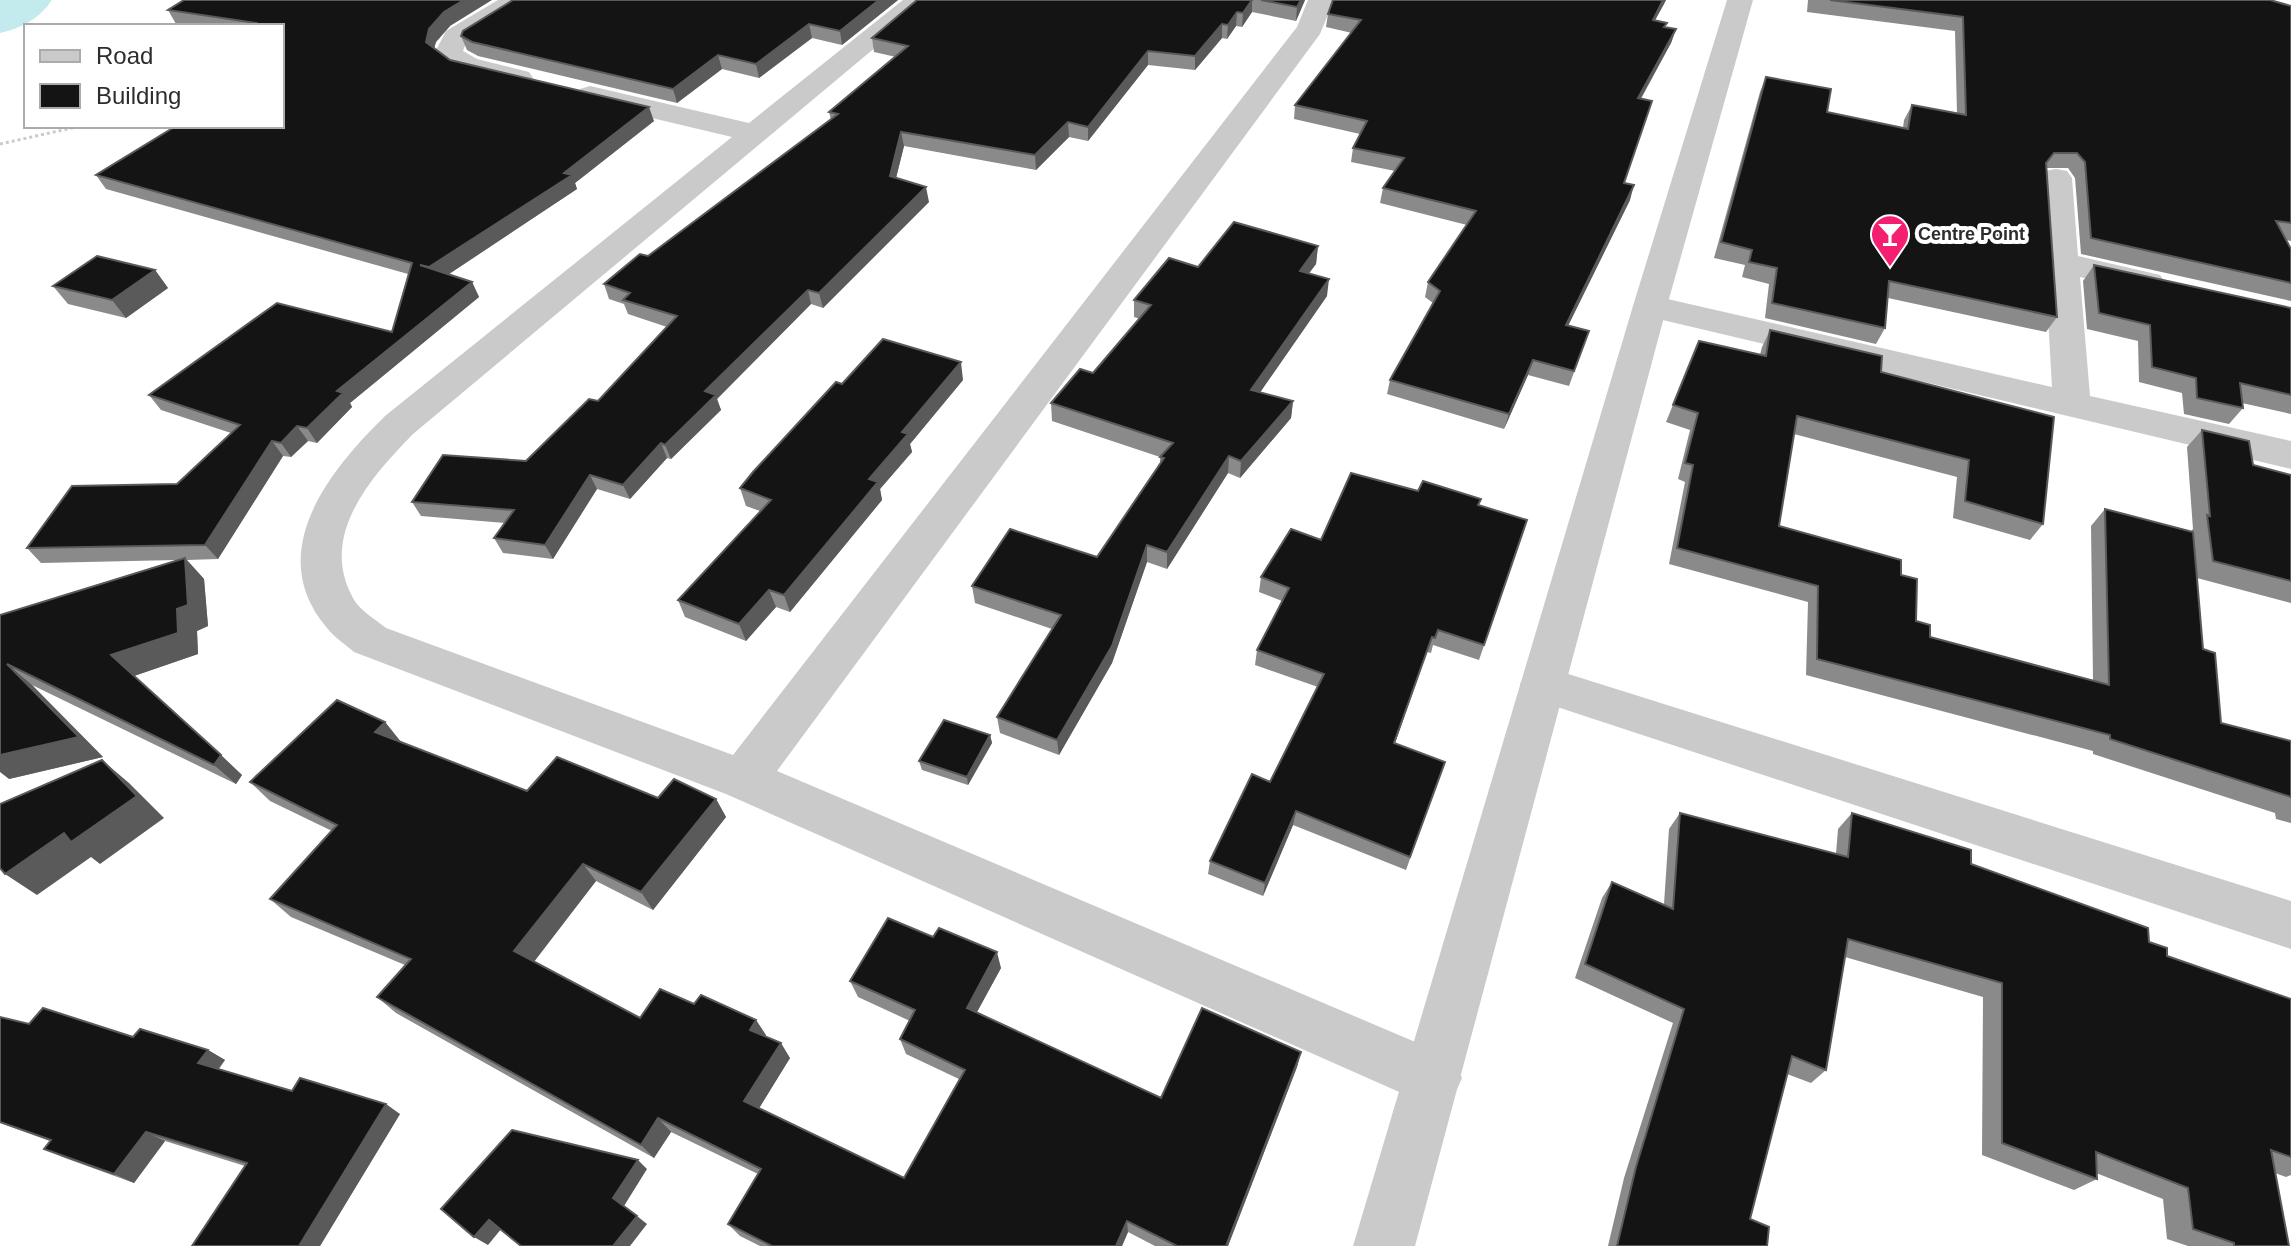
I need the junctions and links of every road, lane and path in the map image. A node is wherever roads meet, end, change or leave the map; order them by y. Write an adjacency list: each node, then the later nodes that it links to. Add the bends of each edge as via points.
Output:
1 (516, 0): 6 (street, via 456,37 448,54 467,65)
2 (919, 0): 6 (street)
3 (1321, 0): 15 (street, via 1310,28)
4 (1740, 0): 11 (street)
5 (72, 128): 7 (path)
6 (756, 134): 15 (street, via 399,425 335,499 321,541 324,579 339,613 370,640)
7 (0, 144)
8 (2056, 178): 9 (street)
9 (2062, 263): 10 (street); 12 (street)
10 (2184, 290)
11 (1650, 306): 12 (street); 14 (street)
12 (2072, 404): 13 (street)
13 (2291, 455)
14 (1543, 684): 16 (street); 17 (street)
15 (743, 779): 17 (street)
16 (2291, 925)
17 (1433, 1078): 18 (street)
18 (1384, 1246)

